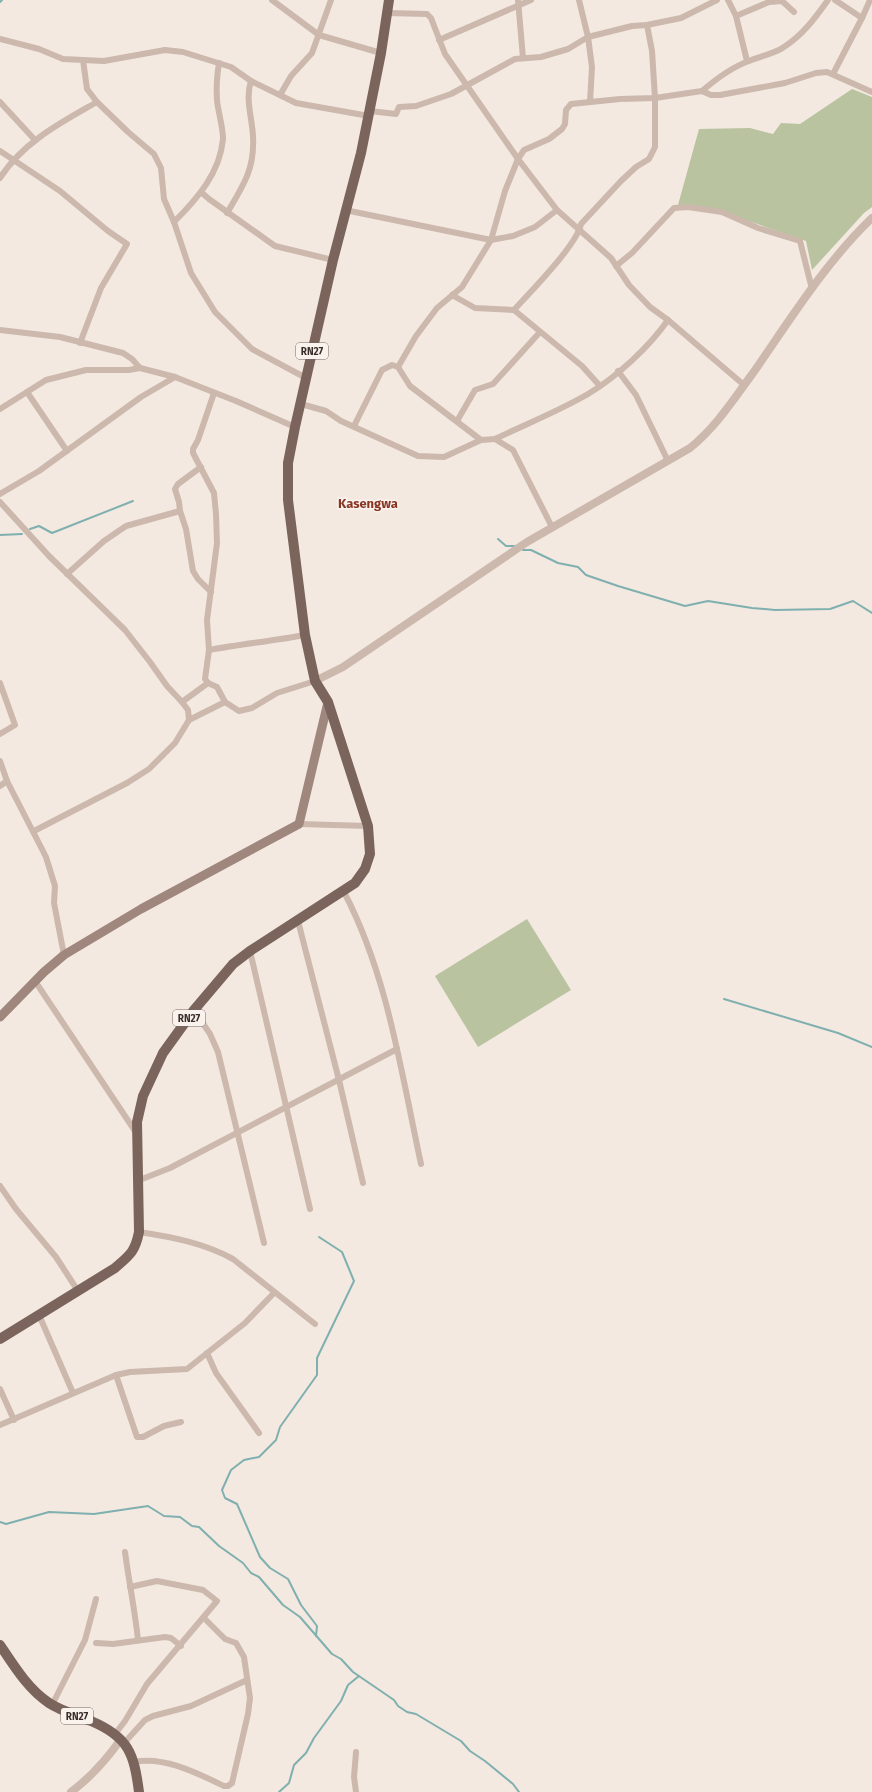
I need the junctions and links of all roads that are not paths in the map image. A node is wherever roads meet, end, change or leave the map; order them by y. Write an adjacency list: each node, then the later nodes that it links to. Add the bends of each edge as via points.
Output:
1 (272, 0): 17 (street)
2 (331, 0): 17 (street)
3 (389, 0): 13 (main road, RN27)
4 (531, 0): 11 (street)
5 (579, 0): 18 (street)
6 (717, 0): 16 (street, via 681,18)
7 (728, 0): 14 (street)
8 (828, 0): 24 (street, via 798,37 783,48)
9 (834, 0): 15 (street)
10 (870, 0): 15 (street)
11 (519, 2): 20 (street); 22 (street)
12 (794, 12): 14 (street, via 782,1 769,2)
13 (386, 13): 20 (street, via 428,14); 21 (main road, RN27)
14 (736, 16): 24 (street)
15 (862, 18): 26 (street)
16 (647, 25): 18 (street, via 632,26); 32 (street, via 652,51)
17 (319, 35): 21 (street); 31 (street, via 312,53 291,76)
18 (588, 37): 22 (street, via 568,49 541,57); 35 (street, via 592,67)
19 (0, 39): 23 (street, via 39,49 63,59)
20 (438, 40): 28 (street)
21 (381, 53): 36 (main road, RN27)
22 (523, 58): 28 (street, via 515,59)
23 (83, 60): 25 (street, via 104,61 165,50 184,52); 34 (street, via 87,89)
24 (747, 61): 29 (street)
25 (219, 63): 27 (street, via 231,67); 42 (street, via 217,100 223,138 218,164)
26 (833, 74): 29 (street, via 816,73 785,83 720,95); 30 (street)
27 (250, 81): 31 (street); 45 (street, via 248,91 253,136 252,163 247,179)
28 (467, 86): 36 (street, via 416,106 399,107 396,114); 39 (street)
29 (702, 91): 32 (street)
30 (872, 92)
31 (280, 95): 36 (street, via 296,103)
32 (655, 98): 35 (street); 48 (street, via 655,147 649,159 621,181 581,224)
33 (0, 102): 37 (street)
34 (97, 102): 37 (street); 47 (street, via 154,154 162,168 164,199)
35 (590, 102): 39 (street, via 571,104 566,110 566,124 562,129 549,140 524,150)
36 (369, 113): 43 (main road, RN27)
37 (35, 140): 40 (street)
38 (0, 151): 40 (street)
39 (518, 159): 44 (street); 49 (street, via 505,191)
40 (15, 160): 41 (street); 58 (street, via 60,191 127,244 101,288)
41 (0, 178)
42 (201, 192): 45 (street); 47 (street)
43 (345, 210): 49 (street); 50 (main road, RN27)
44 (558, 210): 48 (street); 49 (street, via 534,227 513,236)
45 (227, 213): 50 (street, via 275,246)
46 (872, 218): 52 (street, via 833,260)
47 (174, 222): 63 (street, via 191,273 215,312 252,349)
48 (580, 231): 51 (street, via 611,258); 54 (street, via 572,244)
49 (491, 240): 53 (street, via 462,287)
50 (333, 260): 63 (main road, RN27)
51 (616, 266): 52 (street, via 632,253 674,208 700,208 722,212 758,228 800,241); 55 (street, via 629,285 650,307)
52 (812, 289): 64 (street)
53 (452, 295): 54 (street, via 475,308); 59 (street, via 428,319)
54 (514, 310): 57 (street)
55 (668, 320): 61 (street, via 656,337); 64 (street)
56 (0, 330): 58 (street)
57 (540, 332): 65 (street, via 582,366); 70 (street, via 493,384 475,390)
58 (80, 343): 60 (street, via 122,353)
59 (398, 367): 70 (street, via 410,386); 71 (street, via 392,365 382,370)
60 (140, 368): 62 (street); 66 (street, via 86,370 46,380)
61 (618, 371): 65 (street); 76 (street, via 636,395)
62 (174, 377): 67 (street); 75 (street, via 141,397)
63 (306, 378): 68 (main road, RN27)
64 (744, 385): 76 (street, via 706,435)
65 (600, 386): 73 (street)
66 (27, 392): 69 (street); 75 (street)
67 (214, 393): 72 (street); 77 (street, via 193,449)
68 (301, 404): 71 (street, via 326,411); 72 (main road, RN27)
69 (0, 409)
70 (457, 421): 74 (street)
71 (354, 426): 74 (street, via 418,456 444,457)
72 (295, 428): 84 (main road, RN27, via 288,463 288,500)
73 (495, 439): 74 (street); 81 (street, via 513,450)
74 (480, 440)
75 (67, 451): 78 (street)
76 (668, 461): 81 (street)
77 (201, 467): 80 (street, via 175,489); 83 (street, via 214,493 216,514 217,543)
78 (0, 494)
79 (0, 502): 82 (street)
80 (180, 511): 82 (street, via 126,526 104,541); 83 (street, via 186,529 193,571)
81 (552, 527): 86 (street, via 343,667)
82 (67, 574): 89 (street, via 125,630 166,686)
83 (211, 592): 85 (street, via 207,620)
84 (305, 635): 85 (street); 86 (main road, RN27)
85 (209, 650): 87 (street, via 204,673)
86 (315, 681): 90 (street, via 277,693 252,708 239,712); 91 (main road, RN27)
87 (208, 683): 89 (street); 90 (street, via 217,687)
88 (0, 684): 93 (street, via 15,725)
89 (182, 702): 92 (street, via 188,710)
90 (225, 702): 92 (street)
91 (328, 702): 97 (main road); 98 (main road, RN27)
92 (189, 720): 99 (street, via 175,743 149,769)
93 (0, 734)
94 (0, 761): 95 (street)
95 (7, 781): 96 (street); 99 (street)
96 (0, 786)
97 (299, 824): 98 (street); 103 (main road, via 141,909)
98 (368, 826): 100 (main road, RN27, via 370,854 366,869)
99 (34, 831): 103 (street, via 55,886 54,902)
100 (344, 892): 101 (main road, RN27); 107 (street, via 356,914 386,999)
101 (298, 921): 102 (main road, RN27); 108 (street)
102 (250, 951): 105 (main road, RN27, via 233,964); 109 (street)
103 (64, 955): 104 (main road)
104 (35, 981): 106 (main road); 111 (street)
105 (194, 1010): 110 (street, via 218,1052); 111 (main road, RN27, via 163,1053 143,1096)
106 (0, 1017)
107 (397, 1049): 108 (street); 112 (street)
108 (340, 1080): 109 (street); 114 (street)
109 (287, 1106): 110 (street); 116 (street)
110 (238, 1132): 113 (street, via 170,1168); 118 (street)
111 (137, 1134): 113 (main road, RN27)
112 (421, 1164)
113 (137, 1181): 117 (main road, RN27)
114 (363, 1183)
115 (0, 1186): 119 (street, via 56,1257)
116 (310, 1209)
117 (139, 1232): 119 (main road, RN27, via 132,1253 115,1268); 120 (street, via 176,1238 218,1251)
118 (264, 1243)
119 (78, 1291): 121 (main road, RN27)
120 (274, 1293): 122 (street); 124 (street, via 245,1324)
121 (39, 1315): 123 (main road, RN27); 127 (street)
122 (315, 1324)
123 (0, 1339)
124 (207, 1353): 125 (street, via 187,1369); 131 (street, via 216,1373)
125 (116, 1375): 127 (street); 129 (street, via 137,1437)
126 (0, 1389): 128 (street)
127 (73, 1393): 128 (street)
128 (14, 1420): 130 (street)
129 (181, 1422)
130 (0, 1425)
131 (259, 1433)
132 (125, 1552): 133 (street)
133 (130, 1587): 135 (street, via 157,1581 203,1590 217,1601); 136 (street)
134 (96, 1599): 141 (street, via 85,1640)
135 (204, 1618): 139 (street); 140 (street, via 225,1639 236,1643 244,1657)
136 (138, 1640): 137 (street, via 113,1644); 139 (street, via 165,1636)
137 (96, 1643)
138 (0, 1645): 141 (main road, RN27, via 36,1692)
139 (181, 1646): 142 (street, via 147,1684 125,1721)
140 (247, 1680): 142 (street, via 191,1706 152,1716); 144 (street, via 250,1698 248,1714 232,1783 228,1786 194,1772 148,1759)
141 (52, 1705): 142 (main road, RN27, via 68,1714 91,1721)
142 (120, 1738): 144 (main road); 145 (street, via 110,1754 86,1781)
143 (356, 1752): 147 (street)
144 (134, 1762): 146 (main road)
145 (71, 1792)
146 (139, 1792)
147 (356, 1792)

